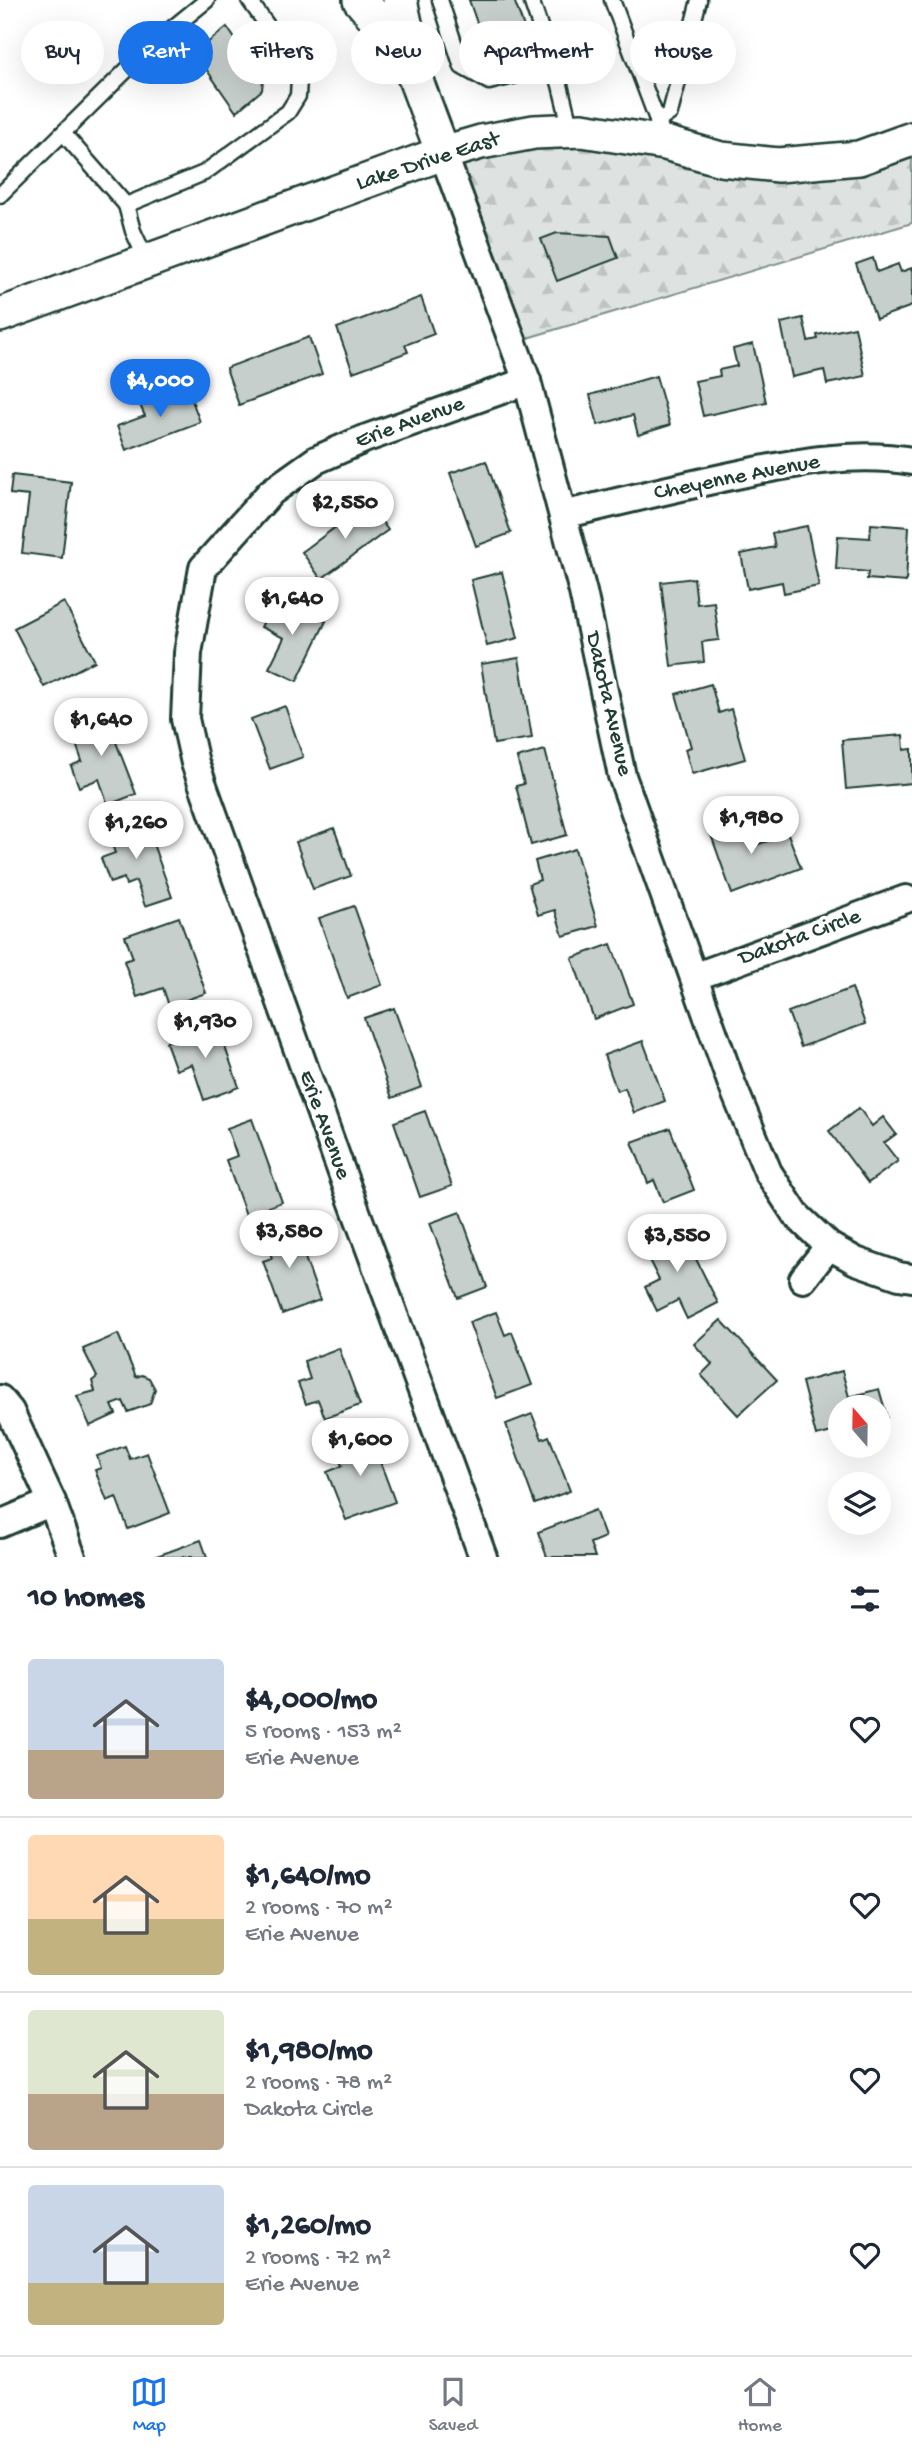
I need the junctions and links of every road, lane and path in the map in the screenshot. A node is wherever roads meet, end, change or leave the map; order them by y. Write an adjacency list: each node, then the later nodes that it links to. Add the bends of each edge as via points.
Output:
1 (207, 0): 16 (lane, via 154,43)
2 (249, 0): 21 (lane, via 294,62 298,96 288,112 204,173)
3 (360, 0): 9 (street, Dakota Avenue)
4 (400, 0): 10 (street, Dakota Avenue)
5 (440, 0): 12 (lane)
6 (531, 0): 11 (lane)
7 (612, 0): 17 (lane)
8 (699, 0): 17 (lane)
9 (378, 21)
10 (405, 21)
11 (538, 21)
12 (459, 57)
13 (417, 84): 19 (street, Dakota Avenue)
14 (559, 84): 15 (lane)
15 (571, 130): 17 (street, Lake Drive East); 19 (street, Lake Drive East, via 534,132)
16 (63, 132): 20 (lane); 21 (lane)
17 (661, 133): 18 (street, Lake Drive East, via 721,159 778,165 859,158)
18 (912, 139)
19 (443, 153): 22 (street, Lake Drive East); 24 (street, Dakota Avenue)
20 (0, 195)
21 (126, 205): 22 (lane)
22 (147, 261): 23 (street, Lake Drive East)
23 (0, 315)
24 (527, 381): 26 (street, Dakota Avenue); 36 (street, Erie Avenue, via 364,439 316,460 271,492 203,568 188,653 185,719 195,763)
25 (912, 461): 26 (street, Cheyenne Avenue, via 885,456 797,462)
26 (563, 515): 28 (street, Dakota Avenue, via 622,776)
27 (906, 899): 28 (street, Dakota Circle)
28 (694, 978): 29 (street, Dakota Avenue, via 768,1172 796,1215)
29 (829, 1246): 30 (street, Dakota Avenue, via 856,1261); 31 (street)
30 (912, 1278)
31 (803, 1279)
32 (0, 1399): 33 (street, via 10,1411)
33 (52, 1502): 34 (street); 35 (street)
34 (0, 1524)
35 (72, 1557)
36 (483, 1557)

